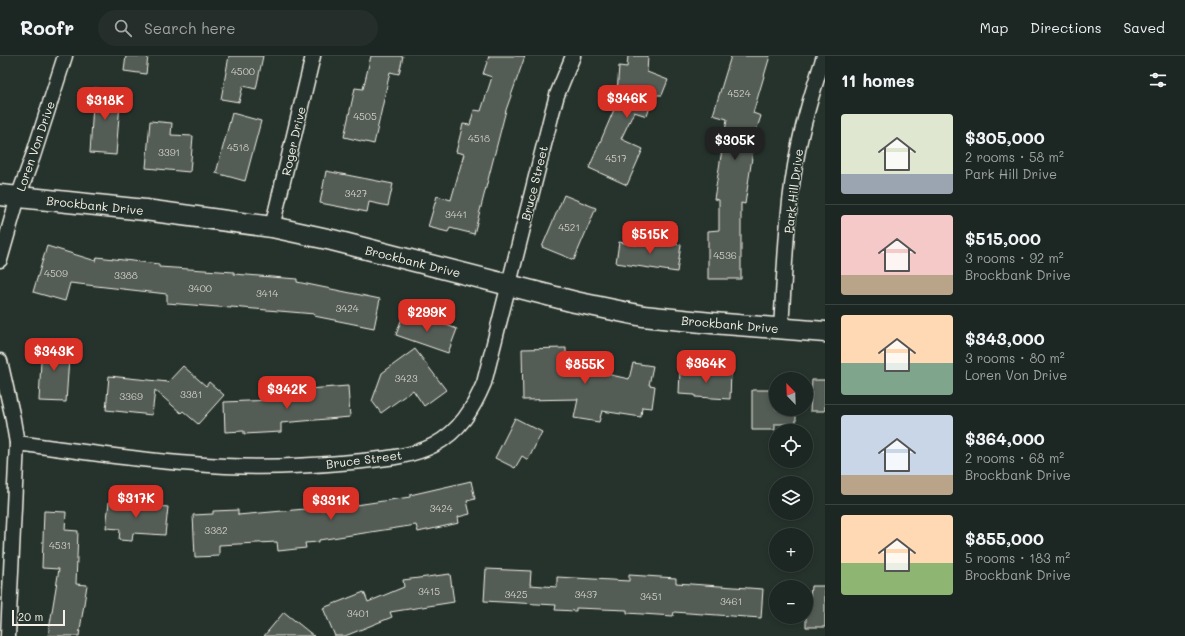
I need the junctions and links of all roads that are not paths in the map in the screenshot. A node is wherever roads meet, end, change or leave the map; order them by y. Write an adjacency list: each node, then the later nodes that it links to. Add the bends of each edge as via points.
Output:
1 (65, 56): 5 (street, Loren Von Drive, via 33,156)
2 (313, 56): 6 (street, Roger Drive)
3 (573, 56): 8 (street, Bruce Street, via 557,95)
4 (824, 56): 9 (street, Park Hill Drive, via 798,151 788,214)
5 (9, 196): 6 (street, Brockbank Drive); 7 (street, Loren Von Drive)
6 (272, 227): 8 (street, Brockbank Drive)
7 (0, 260)
8 (508, 284): 9 (street, Brockbank Drive, via 643,316); 12 (street, Bruce Street, via 484,383 472,409 455,429 423,449 388,458 327,465 259,467 191,464)
9 (781, 328): 10 (street, Brockbank Drive)
10 (825, 332)
11 (0, 361): 12 (street)
12 (17, 444): 13 (street)
13 (8, 636)

